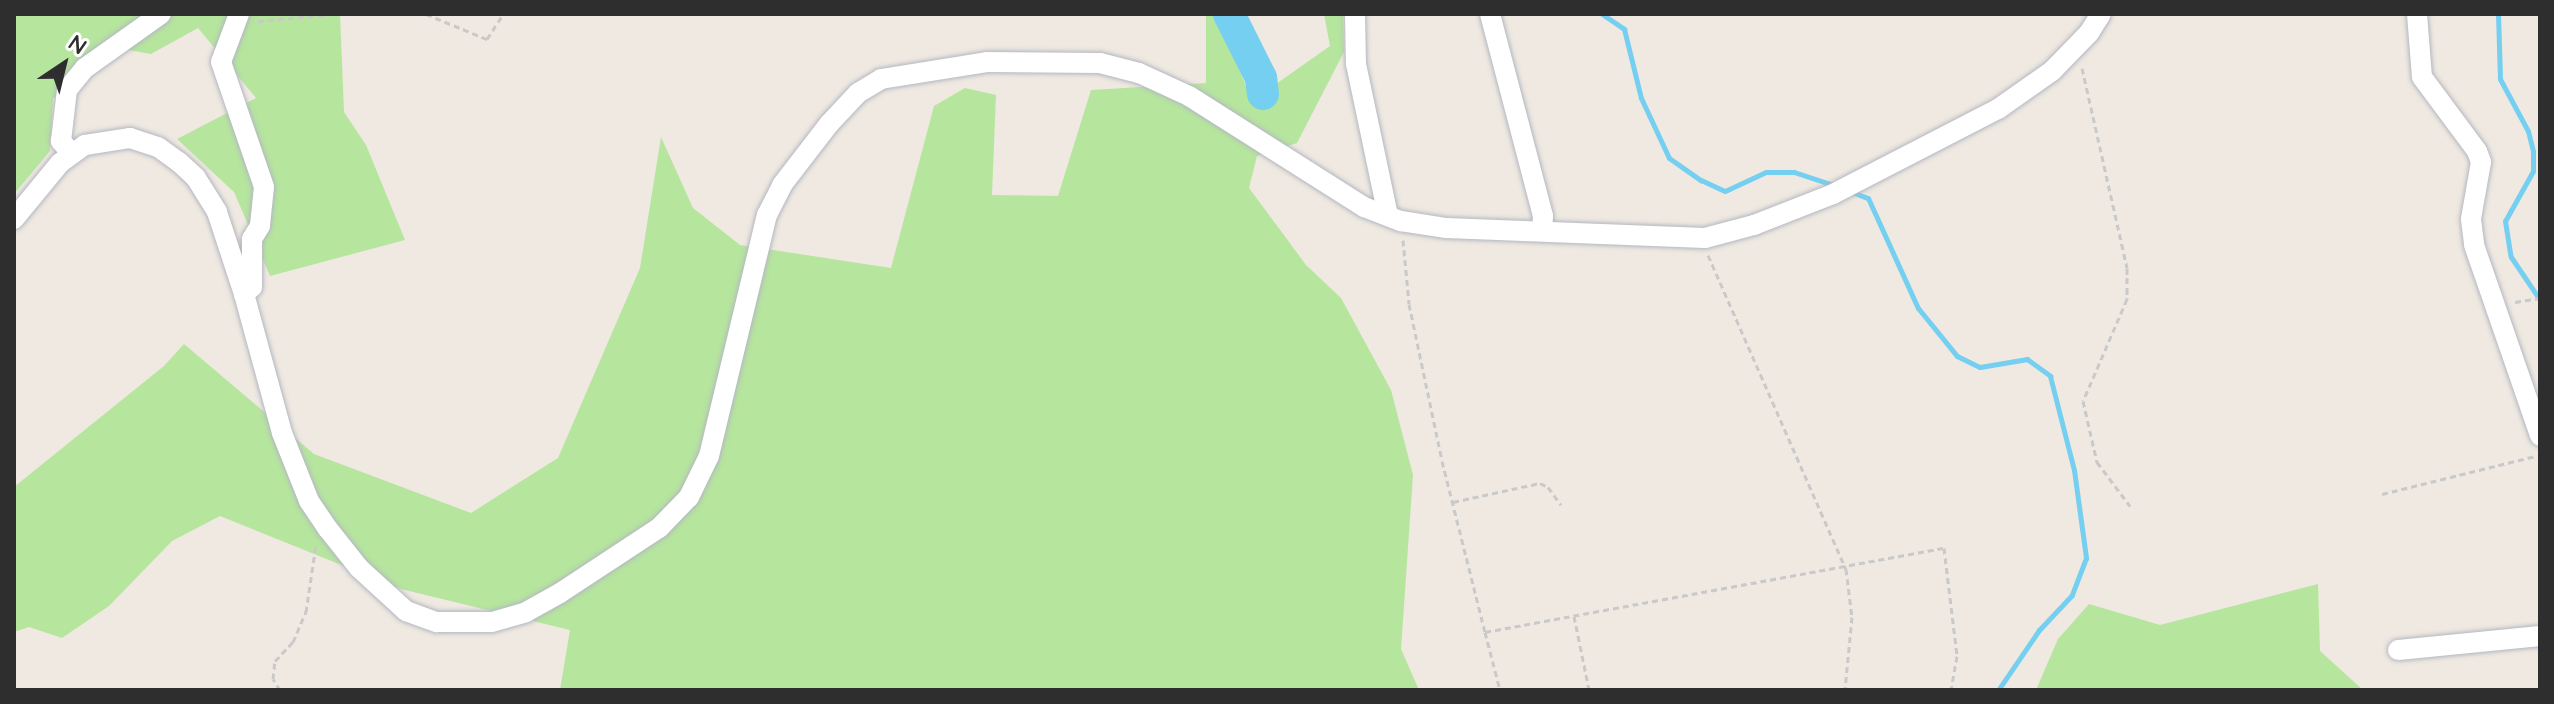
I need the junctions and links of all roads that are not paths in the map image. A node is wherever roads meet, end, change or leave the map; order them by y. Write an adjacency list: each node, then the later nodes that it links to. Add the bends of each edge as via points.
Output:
1 (161, 14): 7 (street, via 85,68 67,90 61,141)
2 (1355, 14): 9 (street, via 1356,64)
3 (1490, 14): 10 (street, via 1543,216)
4 (2101, 14): 10 (street, via 2074,50 1998,109 1833,194 1754,225 1705,238)
5 (2417, 14): 12 (street, via 2422,77 2481,162 2471,219 2474,245)
6 (237, 17): 11 (street, via 221,62 264,187 260,226 252,239 252,287)
7 (71, 153): 8 (street); 11 (street, via 130,138 158,147 179,162 217,212)
8 (14, 219)
9 (1395, 219): 10 (street, via 1446,228); 11 (street, via 1364,207 1189,96 1139,73 1075,61 987,62 881,79 844,106 774,201 760,238 709,456 689,497 659,528 526,612 492,622 420,619 359,568 328,529 309,501 282,433)
10 (1542, 231)
11 (244, 294)
12 (2540, 436)
13 (2540, 636): 14 (street)
14 (2398, 650)

